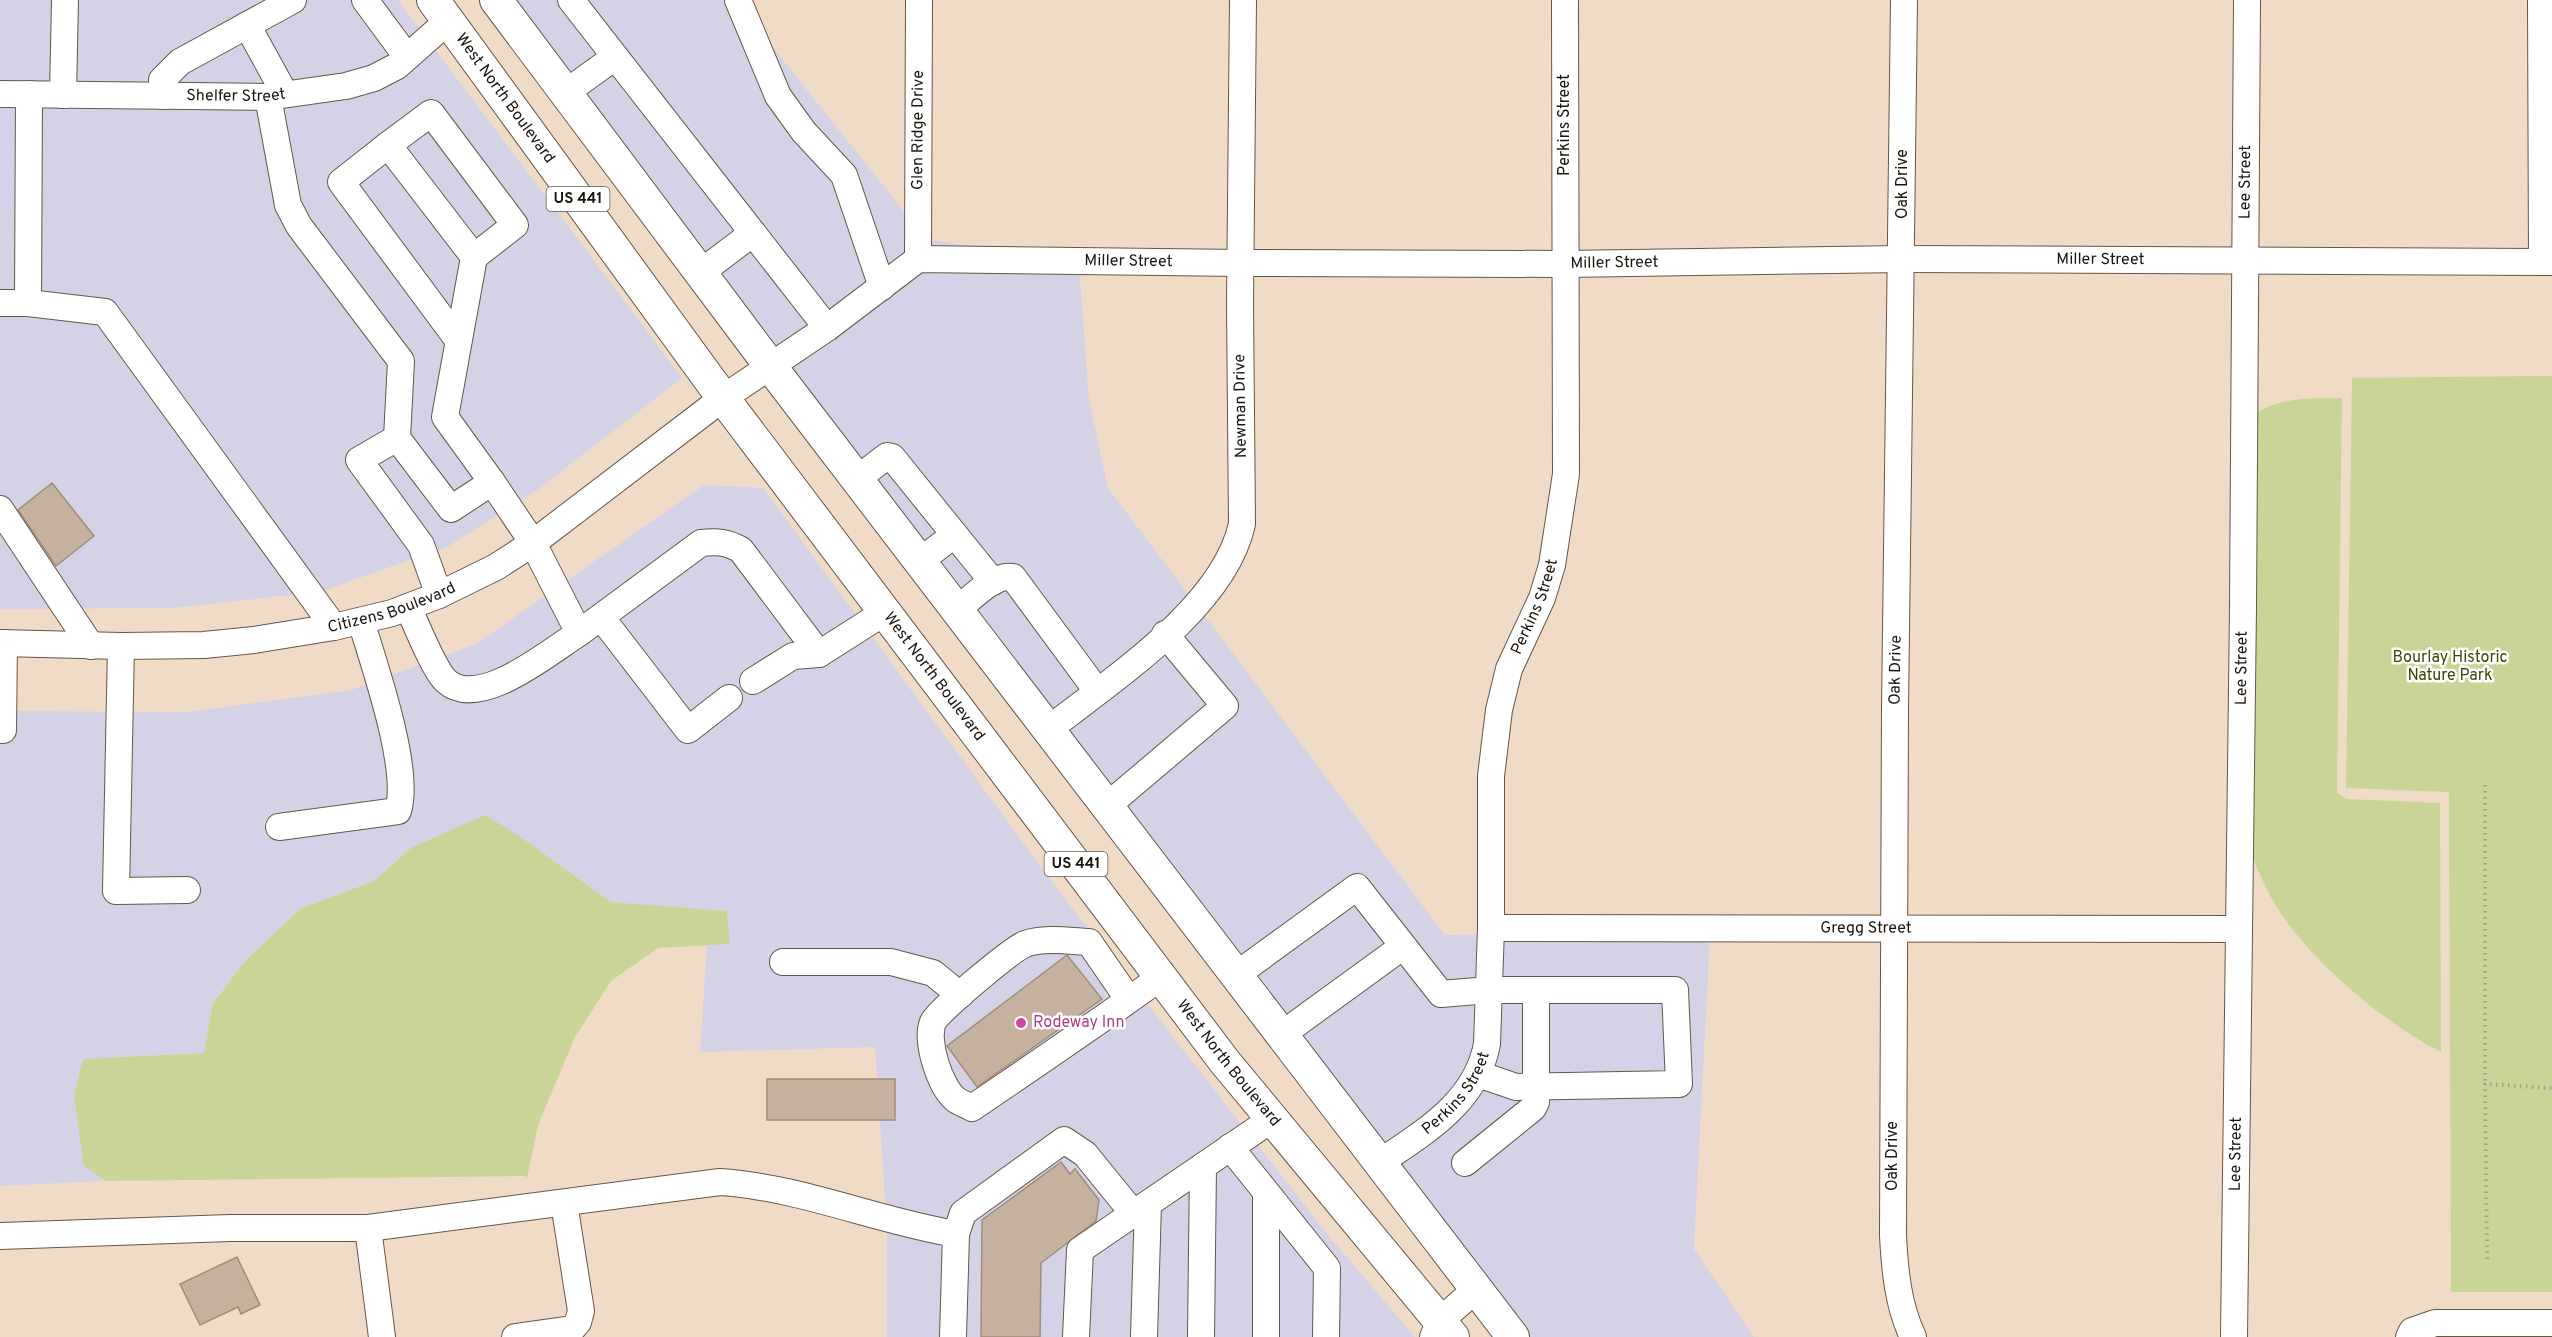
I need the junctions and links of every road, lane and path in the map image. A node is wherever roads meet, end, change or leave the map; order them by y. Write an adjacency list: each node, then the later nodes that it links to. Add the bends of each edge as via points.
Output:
1 (65, 0): 20 (street)
2 (293, 0): 14 (street)
3 (365, 0): 15 (street)
4 (496, 0): 17 (main road, US 441)
5 (571, 0): 16 (street)
6 (738, 0): 33 (street, via 778,96 804,132 844,175)
7 (919, 0): 26 (street, Glen Ridge Drive)
8 (1243, 0): 30 (street, Newman Drive)
9 (1564, 0): 31 (street, Perkins Street)
10 (1904, 0): 27 (street, Oak Drive)
11 (2247, 0): 28 (street, Lee Street)
12 (2541, 0): 29 (street)
13 (440, 11): 15 (street, Shelfer Street); 39 (main road, West North Boulevard / US 441)
14 (247, 26): 21 (street, via 180,62 162,80); 22 (street)
15 (407, 57): 22 (street, Shelfer Street, via 374,78)
16 (615, 57): 17 (street); 24 (street)
17 (566, 93): 32 (main road, US 441)
18 (0, 94): 19 (street, Shelfer Street)
19 (29, 94): 20 (street, Shelfer Street); 35 (street)
20 (63, 95): 21 (street, Shelfer Street)
21 (163, 96): 22 (street, Shelfer Street)
22 (276, 96): 40 (street, via 288,205 299,226 401,360)
23 (388, 145): 25 (street); 25 (street, via 431,113 515,225); 37 (street, via 341,182)
24 (753, 233): 32 (street); 36 (street)
25 (474, 257): 37 (street)
26 (918, 259): 30 (street, Miller Street); 33 (street)
27 (1903, 259): 28 (street, Miller Street); 31 (street, Miller Street); 73 (street, Oak Drive)
28 (2245, 260): 29 (street, Miller Street); 72 (street, Lee Street)
29 (2547, 261)
30 (1240, 263): 31 (street, Miller Street); 56 (street, Newman Drive, via 1242,524 1228,564 1201,600)
31 (1565, 264): 71 (street, Perkins Street, via 1566,474 1545,587 1509,669 1499,710 1491,776)
32 (700, 273): 38 (main road, US 441)
33 (882, 287): 36 (street)
34 (0, 303): 35 (street)
35 (28, 303): 54 (street, via 105,312)
36 (827, 328): 38 (street)
37 (458, 340): 42 (street, via 445,417)
38 (771, 367): 39 (street); 41 (main road, US 441)
39 (723, 398): 45 (street, Citizens Boulevard); 51 (main road, West North Boulevard / US 441)
40 (397, 438): 42 (street, via 451,509); 48 (street, via 359,460 421,545)
41 (857, 479): 44 (street, via 887,456 892,457); 46 (main road, US 441)
42 (492, 483): 45 (street)
43 (0, 509): 58 (street)
44 (954, 535): 46 (street); 47 (street)
45 (533, 543): 48 (street, Citizens Boulevard, via 496,567); 55 (street)
46 (920, 561): 50 (main road, US 441)
47 (993, 582): 50 (street); 62 (street, via 1014,577)
48 (439, 595): 49 (street, Citizens Boulevard)
49 (408, 607): 53 (street, Citizens Boulevard); 55 (street, via 444,679 457,689 492,687)
50 (957, 610): 64 (main road, US 441)
51 (885, 612): 60 (street); 70 (main road, West North Boulevard / US 441)
52 (601, 617): 55 (street); 60 (street, via 701,543 729,543 741,550); 63 (street, via 688,730)
53 (361, 621): 54 (street, Citizens Boulevard); 68 (street, via 393,730 402,799 398,811)
54 (334, 627): 59 (street, Citizens Boulevard, via 224,643)
55 (579, 633)
56 (1166, 634): 62 (street, Newman Drive); 67 (street, via 1225,706)
57 (2, 643): 58 (street, Citizens Boulevard); 65 (street)
58 (91, 646): 59 (street, Citizens Boulevard)
59 (121, 646): 69 (street, via 117,891)
60 (819, 654): 61 (street, via 794,656)
61 (753, 681)
62 (1097, 691): 64 (street, Newman Drive)
63 (729, 698)
64 (1049, 729): 67 (main road, US 441)
65 (0, 730)
66 (2485, 785): 85 (path)
67 (1107, 806): 77 (main road, US 441)
68 (279, 827)
69 (187, 890)
70 (1123, 927): 74 (street); 78 (main road, West North Boulevard / US 441)
71 (1491, 928): 73 (street, Gregg Street); 79 (street, Perkins Street)
72 (2239, 929): 73 (street, Gregg Street); 113 (street, Lee Street)
73 (1894, 930): 112 (street, Oak Drive, via 1893,1236 1895,1276)
74 (1089, 942): 81 (street, via 1025,944); 82 (street)
75 (1402, 947): 77 (street, via 1357,887); 79 (street, via 1441,994); 83 (street)
76 (783, 962): 81 (street, via 891,962 933,973)
77 (1236, 975): 83 (main road, US 441)
78 (1161, 977): 82 (street); 88 (main road, West North Boulevard / US 441)
79 (1489, 990): 80 (street); 84 (street, Perkins Street, via 1486,1044)
80 (1536, 990): 86 (street); 86 (street, via 1675,990 1679,1084)
81 (960, 994): 82 (street, via 933,1022 930,1046 954,1099 972,1108)
82 (1129, 1000)
83 (1281, 1035): 90 (main road, US 441)
84 (1478, 1074): 86 (street, via 1516,1087); 90 (street, Perkins Street, via 1462,1098 1437,1122)
85 (2485, 1084): 87 (path); 99 (path)
86 (1536, 1086): 91 (street, via 1533,1108)
87 (2552, 1088)
88 (1272, 1119): 89 (street); 102 (main road, West North Boulevard / US 441)
89 (1230, 1147): 92 (street); 93 (street)
90 (1379, 1163): 100 (main road, US 441)
91 (1465, 1163)
92 (1203, 1166): 95 (street); 108 (street)
93 (1266, 1193): 109 (street); 110 (street, via 1327,1268)
94 (564, 1203): 96 (street); 97 (street, via 720,1182 750,1184 913,1227); 104 (street, via 581,1311 578,1322 572,1329)
95 (1140, 1209): 97 (street, via 1085,1154 1064,1140 963,1213); 106 (street, via 1080,1250); 107 (street)
96 (368, 1228): 98 (street); 103 (street)
97 (956, 1234): 105 (street)
98 (0, 1236)
99 (2487, 1259)
100 (1475, 1290): 102 (street); 111 (main road, US 441)
101 (2552, 1323): 114 (street, via 2435,1323 2412,1331)
102 (1442, 1332)
103 (382, 1337)
104 (514, 1337)
105 (952, 1337)
106 (1076, 1337)
107 (1144, 1337)
108 (1201, 1337)
109 (1266, 1337)
110 (1326, 1337)
111 (1513, 1337)
112 (1913, 1337)
113 (2234, 1337)
114 (2409, 1337)

